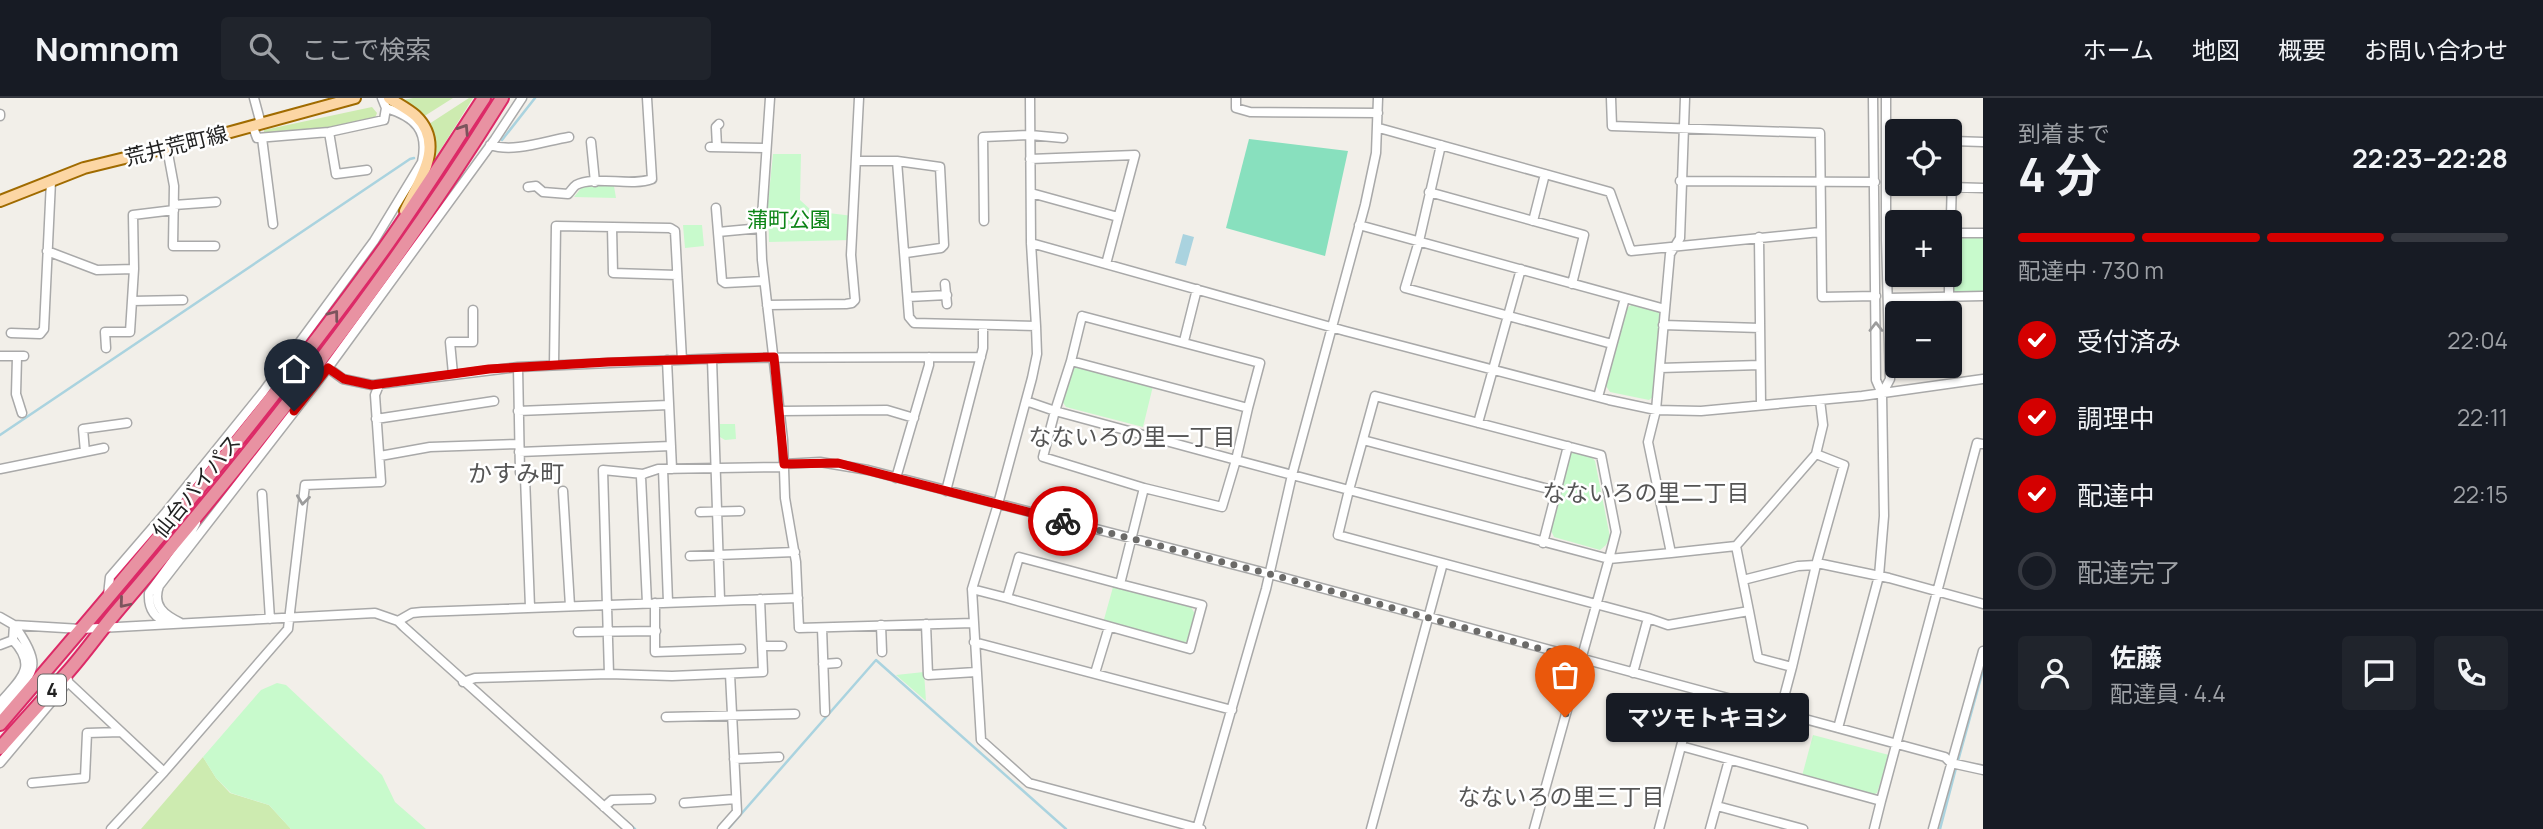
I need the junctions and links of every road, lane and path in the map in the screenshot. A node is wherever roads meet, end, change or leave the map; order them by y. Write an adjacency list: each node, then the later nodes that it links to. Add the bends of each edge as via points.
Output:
1 (254, 98): 21 (street)
2 (355, 98): 21 (main road, 荒井荒町線)
3 (382, 98): 17 (street)
4 (484, 98): 64 (highway, 仙台バイパス / 4, one-way to 4)
5 (502, 98): 36 (highway, 仙台バイパス / 4)
6 (522, 98): 32 (street)
7 (647, 98): 44 (street, via 652,179)
8 (770, 98): 35 (street)
9 (859, 98): 38 (street)
10 (1030, 98): 25 (street)
11 (1236, 98): 18 (street, via 1236,107 1250,112)
12 (1378, 98): 18 (street)
13 (1611, 98): 23 (street, via 1612,126)
14 (1685, 98): 23 (street)
15 (1873, 98): 45 (street)
16 (1886, 98): 19 (street)
17 (387, 103): 24 (street, via 384,120); 64 (main road, via 409,110 423,123 431,150); 184 (street, via 418,127 425,149 422,162 374,242 263,392 110,577)
18 (1378, 113): 22 (street)
19 (1886, 119)
20 (719, 124): 35 (street, via 714,147)
21 (257, 125): 27 (street, via 257,138); 34 (main road, 荒井荒町線)
22 (1379, 128): 33 (street); 61 (street)
23 (1684, 128): 43 (street); 46 (street, via 1820,133)
24 (329, 132): 27 (street); 40 (street, via 337,174)
25 (1030, 135): 28 (street); 37 (street); 58 (street, via 983,137)
26 (569, 137): 32 (street, via 512,147)
27 (262, 138): 60 (street)
28 (1063, 138)
29 (1962, 141): 31 (street)
30 (591, 142): 44 (street)
31 (1983, 142)
32 (490, 145): 36 (street)
33 (1441, 145): 41 (street); 50 (street)
34 (167, 148): 42 (main road, 荒井荒町線); 55 (street)
35 (766, 148): 63 (street)
36 (476, 152): 117 (street); 164 (highway, 仙台バイパス / 4)
37 (1030, 159): 51 (street); 57 (street, via 1135,155)
38 (856, 161): 39 (street); 93 (street, via 851,255 855,300)
39 (897, 161): 75 (street); 75 (street, via 940,167 944,244)
40 (367, 170)
41 (1545, 174): 59 (street); 73 (street, via 1610,192 1631,251)
42 (51, 181): 53 (main road, 荒井荒町線); 74 (street)
43 (1680, 181): 46 (street); 73 (street, via 1680,238)
44 (595, 182): 47 (street, via 577,185 568,194)
45 (1875, 182): 46 (street); 85 (street)
46 (1820, 183): 66 (street)
47 (528, 187)
48 (1962, 187): 49 (street)
49 (1983, 188)
50 (1429, 192): 59 (street); 70 (street)
51 (1031, 193): 57 (street); 71 (street)
52 (1887, 196): 90 (street)
53 (0, 201)
54 (216, 202): 55 (street)
55 (174, 208): 72 (street, via 173,246); 77 (street, via 133,215)
56 (716, 208): 65 (street)
57 (1118, 217): 76 (street)
58 (984, 220)
59 (1533, 221): 82 (street, via 1584,235)
60 (273, 224)
61 (1359, 225): 70 (street); 100 (street)
62 (612, 227): 79 (street, via 675,231); 79 (street, via 613,273); 114 (street, via 556,226)
63 (761, 228): 65 (street); 80 (street)
64 (397, 229): 184 (highway, 仙台バイパス / 4, one-way to 64, via 267,403)
65 (718, 232): 80 (street, via 722,281)
66 (1820, 232): 69 (street); 85 (street, via 1822,297)
67 (1962, 233): 68 (street)
68 (1983, 233)
69 (1759, 237): 73 (street); 101 (street)
70 (1419, 242): 78 (street); 96 (street, via 1405,288)
71 (1031, 243): 76 (street); 99 (street)
72 (215, 246)
73 (1675, 246): 94 (street, via 1670,254)
74 (47, 251): 77 (street, via 97,270); 102 (street, via 44,329 40,334)
75 (906, 253): 88 (street)
76 (1106, 264): 84 (street)
77 (134, 268): 92 (street)
78 (1521, 269): 82 (street); 96 (street)
79 (677, 275): 112 (street)
80 (764, 281): 93 (street)
81 (945, 284): 88 (street, via 947,300)
82 (1572, 284): 89 (street)
83 (1949, 287): 86 (street)
84 (1197, 289): 100 (street); 103 (street)
85 (1876, 296): 123 (street, one-way to 85, via 1876,380)
86 (1949, 296): 87 (street); 90 (street)
87 (1983, 296)
88 (908, 297): 97 (street, via 909,317 914,323)
89 (1625, 298): 94 (street); 104 (street)
90 (1888, 298): 123 (street, via 1890,379)
91 (183, 300): 92 (street)
92 (132, 301): 105 (street, via 130,332 105,332)
93 (767, 305): 107 (street)
94 (1665, 309): 98 (street)
95 (473, 310): 120 (street, via 473,342 450,342)
96 (1508, 316): 104 (street); 119 (street)
97 (983, 324): 99 (street); 109 (street)
98 (1663, 325): 101 (street); 118 (street)
99 (1036, 326): 127 (street, via 1037,354)
100 (1331, 326): 119 (street); 155 (street)
101 (1760, 328): 115 (street)
102 (11, 333)
103 (1184, 341): 113 (street, via 1083,316); 130 (street, via 1260,363)
104 (1612, 344): 124 (street)
105 (106, 348)
106 (0, 356): 135 (street, via 20,356 16,394)
107 (774, 357): 108 (street); 110 (street); 133 (street)
108 (929, 357): 109 (street); 136 (street)
109 (981, 357): 160 (street)
110 (712, 359): 112 (street); 151 (street)
111 (667, 360): 112 (street); 114 (street); 129 (street)
112 (682, 360)
113 (1071, 361): 130 (street); 134 (street)
114 (554, 365): 116 (street)
115 (1760, 365): 118 (street); 128 (street)
116 (518, 367): 120 (street); 132 (street)
117 (328, 368): 122 (street, via 344,379); 206 (street, via 159,586 159,608)
118 (1660, 368): 131 (street)
119 (1494, 369): 124 (street); 139 (street)
120 (453, 374): 122 (street)
121 (1983, 379): 123 (street)
122 (379, 385): 137 (street)
123 (1882, 394): 125 (street); 179 (street, via 1884,516)
124 (1598, 397): 131 (street)
125 (1820, 400): 128 (street); 147 (street, via 1823,425)
126 (494, 401): 137 (street)
127 (1026, 401): 134 (street); 163 (street)
128 (1761, 404): 131 (street, via 1701,411)
129 (669, 405): 132 (street); 142 (street)
130 (1248, 408): 149 (street)
131 (1656, 410): 172 (street, via 1648,442)
132 (518, 411): 145 (street)
133 (780, 411): 136 (street, via 887,410); 150 (street)
134 (1055, 411): 149 (street); 157 (street, via 1043,457)
135 (22, 413)
136 (914, 418): 156 (street)
137 (376, 419): 148 (street)
138 (127, 423): 146 (street, via 83,429)
139 (1478, 423): 140 (street, via 1375,396); 143 (street)
140 (1363, 440): 158 (street); 161 (street)
141 (1983, 444): 183 (street, via 1977,443)
142 (671, 446): 145 (street); 153 (street)
143 (1567, 446): 161 (street); 175 (street, via 1601,455 1616,532)
144 (104, 448): 146 (street)
145 (519, 448): 148 (street, via 430,447); 195 (street, via 520,473 525,477)
146 (85, 452): 152 (street)
147 (1816, 454): 170 (street); 177 (street, via 1844,465)
148 (380, 457): 199 (street, one-way to 199, via 381,482 304,485)
149 (1236, 460): 155 (street); 157 (street, via 1222,507)
150 (784, 466): 151 (street); 156 (street, via 838,463); 171 (street)
151 (715, 468): 153 (street); 165 (street)
152 (0, 469)
153 (668, 469): 154 (street); 189 (street)
154 (643, 474): 190 (street); 193 (street, via 603,470)
155 (1292, 475): 158 (street); 178 (street)
156 (896, 478): 160 (street)
157 (1144, 488): 168 (street)
158 (1349, 490): 169 (street); 176 (street, via 1338,535)
159 (563, 491): 194 (street)
160 (946, 491): 163 (street)
161 (1556, 491): 169 (street)
162 (262, 494): 201 (street)
163 (998, 504): 168 (street); 182 (street)
164 (204, 508): 206 (street, via 185,544 149,593 155,616); 211 (highway, 仙台バイパス / 4, one-way to 211)
165 (717, 511): 166 (street); 167 (street); 173 (street)
166 (740, 511)
167 (700, 512)
168 (1132, 540): 178 (street); 181 (street)
169 (1544, 543): 175 (street)
170 (1736, 546): 172 (street); 180 (street)
171 (794, 552): 173 (street); 185 (street)
172 (1671, 553): 175 (street)
173 (719, 554): 174 (street); 188 (street)
174 (690, 556)
175 (1609, 559): 191 (street)
176 (1443, 563): 191 (street); 198 (street)
177 (1816, 564): 179 (street); 180 (street); 226 (street)
178 (1270, 574): 198 (street); 236 (street)
179 (1879, 576): 183 (street); 244 (street)
180 (1743, 580): 196 (street)
181 (1120, 584): 186 (street, via 1018,557); 208 (street, via 1202,605 1190,649)
182 (972, 589): 186 (street); 203 (street)
183 (1938, 593): 192 (street); 246 (street)
184 (108, 598): 210 (highway, 仙台バイパス / 4)
185 (798, 598): 187 (street); 209 (street, via 799,628)
186 (1007, 598): 208 (street)
187 (760, 599): 188 (street); 218 (street)
188 (720, 600): 189 (street)
189 (668, 602): 190 (street)
190 (651, 603): 193 (street); 212 (street)
191 (1597, 604): 200 (street); 223 (street)
192 (1983, 604)
193 (606, 605): 194 (street); 214 (street)
194 (570, 606): 195 (street)
195 (530, 607): 202 (street, via 412,613)
196 (1749, 611): 200 (street, via 1668,625); 226 (street, via 1758,658)
197 (0, 617): 205 (street)
198 (1429, 617): 223 (street); 267 (street)
199 (289, 618): 201 (street); 202 (street, via 375,613); 255 (street, via 288,629)
200 (1648, 618): 229 (street)
201 (270, 619): 206 (street)
202 (398, 621): 233 (street)
203 (973, 623): 204 (street); 216 (street)
204 (926, 624): 207 (street); 227 (street, via 928,675)
205 (15, 625): 210 (street); 215 (street); 240 (street, via 31,650 34,665)
206 (185, 625): 211 (street)
207 (881, 625): 209 (street); 222 (street)
208 (1109, 627): 228 (street)
209 (822, 628): 225 (street)
210 (81, 629): 211 (street); 243 (highway, 仙台バイパス / 4)
211 (102, 629): 232 (highway, 仙台バイパス / 4)
212 (656, 631): 214 (street); 220 (street, via 655,652)
213 (578, 632): 214 (street)
214 (610, 632): 230 (street)
215 (13, 640): 217 (street); 235 (street, via 25,656 25,672)
216 (974, 642): 227 (street); 228 (street)
217 (0, 645)
218 (762, 646): 219 (street); 231 (street, via 763,672)
219 (782, 646)
220 (741, 649)
221 (1983, 651): 253 (street)
222 (882, 652)
223 (1581, 660): 229 (street); 268 (street)
224 (837, 663): 225 (street)
225 (823, 664): 237 (street)
226 (1792, 667): 238 (street)
227 (976, 672): 266 (street, via 981,740 1029,783)
228 (1095, 673): 236 (street)
229 (1633, 673): 234 (street)
230 (609, 674): 231 (street); 233 (street)
231 (730, 674): 241 (street)
232 (68, 678): 245 (street); 248 (highway, 仙台バイパス / 4); 252 (street)
233 (463, 682): 261 (street)
234 (1696, 690): 238 (street); 247 (street)
235 (0, 703)
236 (1232, 710): 266 (street)
237 (825, 712)
238 (1780, 712): 244 (street)
239 (795, 714): 241 (street)
240 (0, 715)
241 (731, 716): 242 (street); 250 (street)
242 (666, 717)
243 (0, 724)
244 (1838, 728): 246 (street)
245 (121, 733): 255 (street); 256 (street, via 87,733 85,778)
246 (1897, 744): 253 (street); 259 (street)
247 (1681, 746): 251 (street); 269 (street)
248 (0, 748)
249 (779, 757): 250 (street)
250 (734, 759): 258 (street)
251 (1729, 760): 259 (street); 262 (street)
252 (0, 763)
253 (1955, 764): 254 (street); 273 (street)
254 (1983, 770)
255 (164, 772): 263 (street)
256 (32, 783)
257 (651, 799): 261 (street)
258 (736, 799): 260 (street); 265 (street, via 737,813)
259 (1881, 801): 272 (street)
260 (684, 803)
261 (607, 804): 264 (street)
262 (1717, 806): 270 (street); 271 (street)
263 (111, 829)
264 (629, 829)
265 (722, 829)
266 (1199, 829)
267 (1371, 829)
268 (1534, 829)
269 (1659, 829)
270 (1710, 829)
271 (1803, 829)
272 (1874, 829)
273 (1933, 829)

